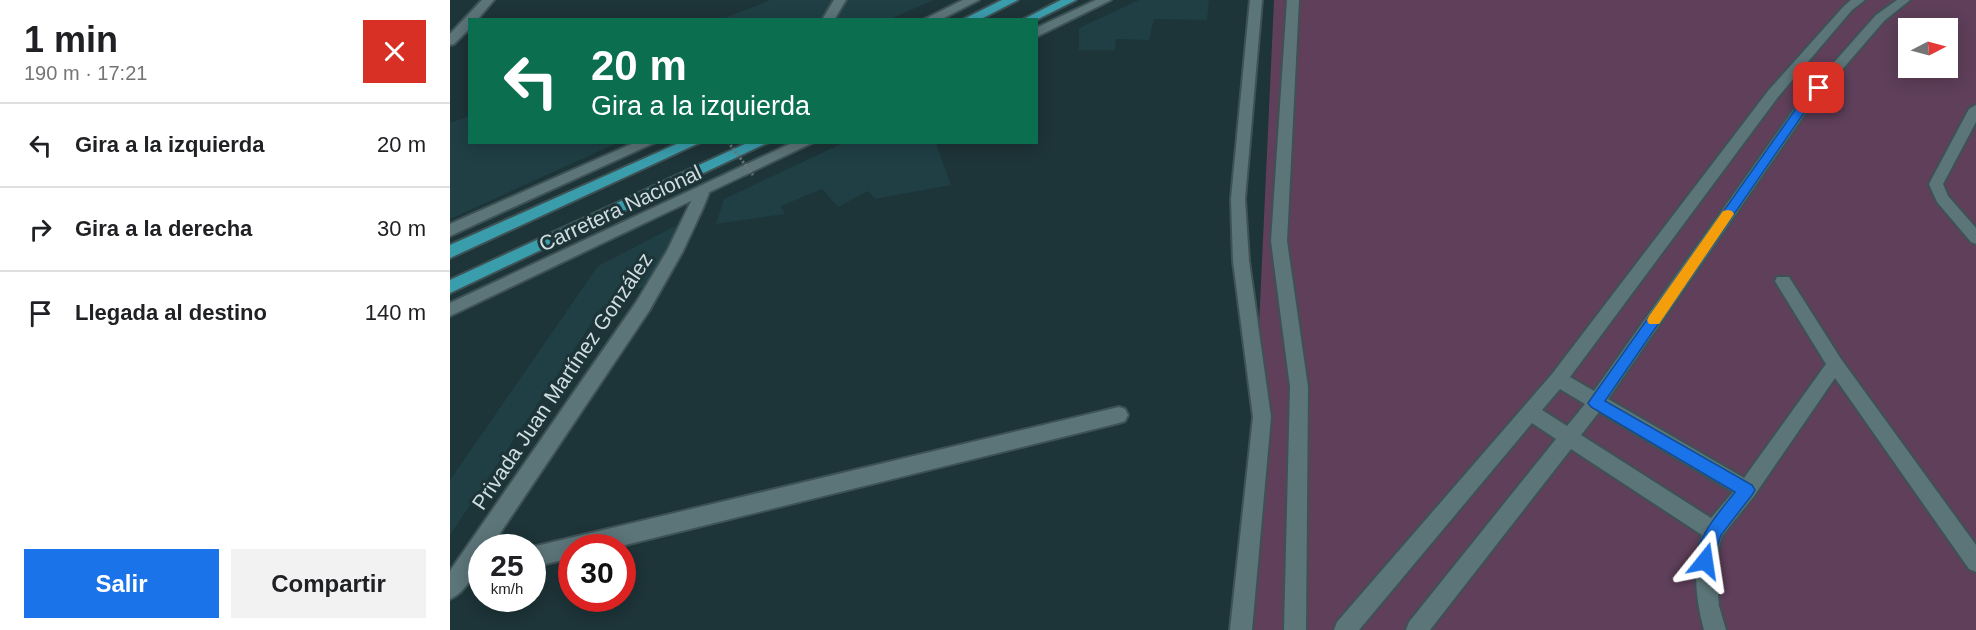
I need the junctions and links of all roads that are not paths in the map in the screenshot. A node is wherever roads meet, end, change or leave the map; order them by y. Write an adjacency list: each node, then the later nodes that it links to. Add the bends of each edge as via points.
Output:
1 (488, 0): 11 (street)
2 (840, 0): 12 (street)
3 (973, 0): 13 (street)
4 (1012, 0): 14 (highway)
5 (1070, 0): 15 (highway)
6 (1105, 0): 17 (street)
7 (1256, 0): 43 (street, via 1238,199 1241,261 1262,417)
8 (1293, 0): 44 (street, via 1279,240 1299,387)
9 (1859, 0): 32 (street, via 1773,94)
10 (1904, 0): 33 (street, via 1880,18 1804,105)
11 (472, 18)
12 (829, 18)
13 (933, 18)
14 (973, 18)
15 (1032, 18)
16 (468, 22): 18 (street)
17 (1038, 32)
18 (450, 41)
19 (1976, 109): 26 (street, via 1936,183 1942,198)
20 (645, 144): 25 (street)
21 (690, 144): 27 (highway, Carretera Nacional)
22 (758, 144): 29 (highway, Carretera Nacional)
23 (803, 144): 24 (street, Carretera Nacional)
24 (702, 193): 30 (street, Carretera Nacional); 42 (street, Privada Juan Martínez González, via 643,306)
25 (450, 230)
26 (1976, 238)
27 (450, 252)
28 (1784, 281): 31 (street)
29 (450, 287)
30 (450, 310)
31 (1835, 364): 37 (street); 40 (street)
32 (1558, 378): 33 (street); 34 (street)
33 (1596, 403): 36 (street); 37 (street)
34 (1530, 412): 36 (street); 45 (street)
35 (1119, 415): 39 (street)
36 (1569, 438): 38 (street); 46 (street)
37 (1747, 490): 38 (street)
38 (1713, 531): 47 (street, via 1705,561 1708,606)
39 (630, 534)
40 (1976, 562)
41 (468, 576): 42 (street)
42 (454, 582)
43 (1241, 630)
44 (1295, 630)
45 (1345, 630)
46 (1417, 630)
47 (1715, 630)

